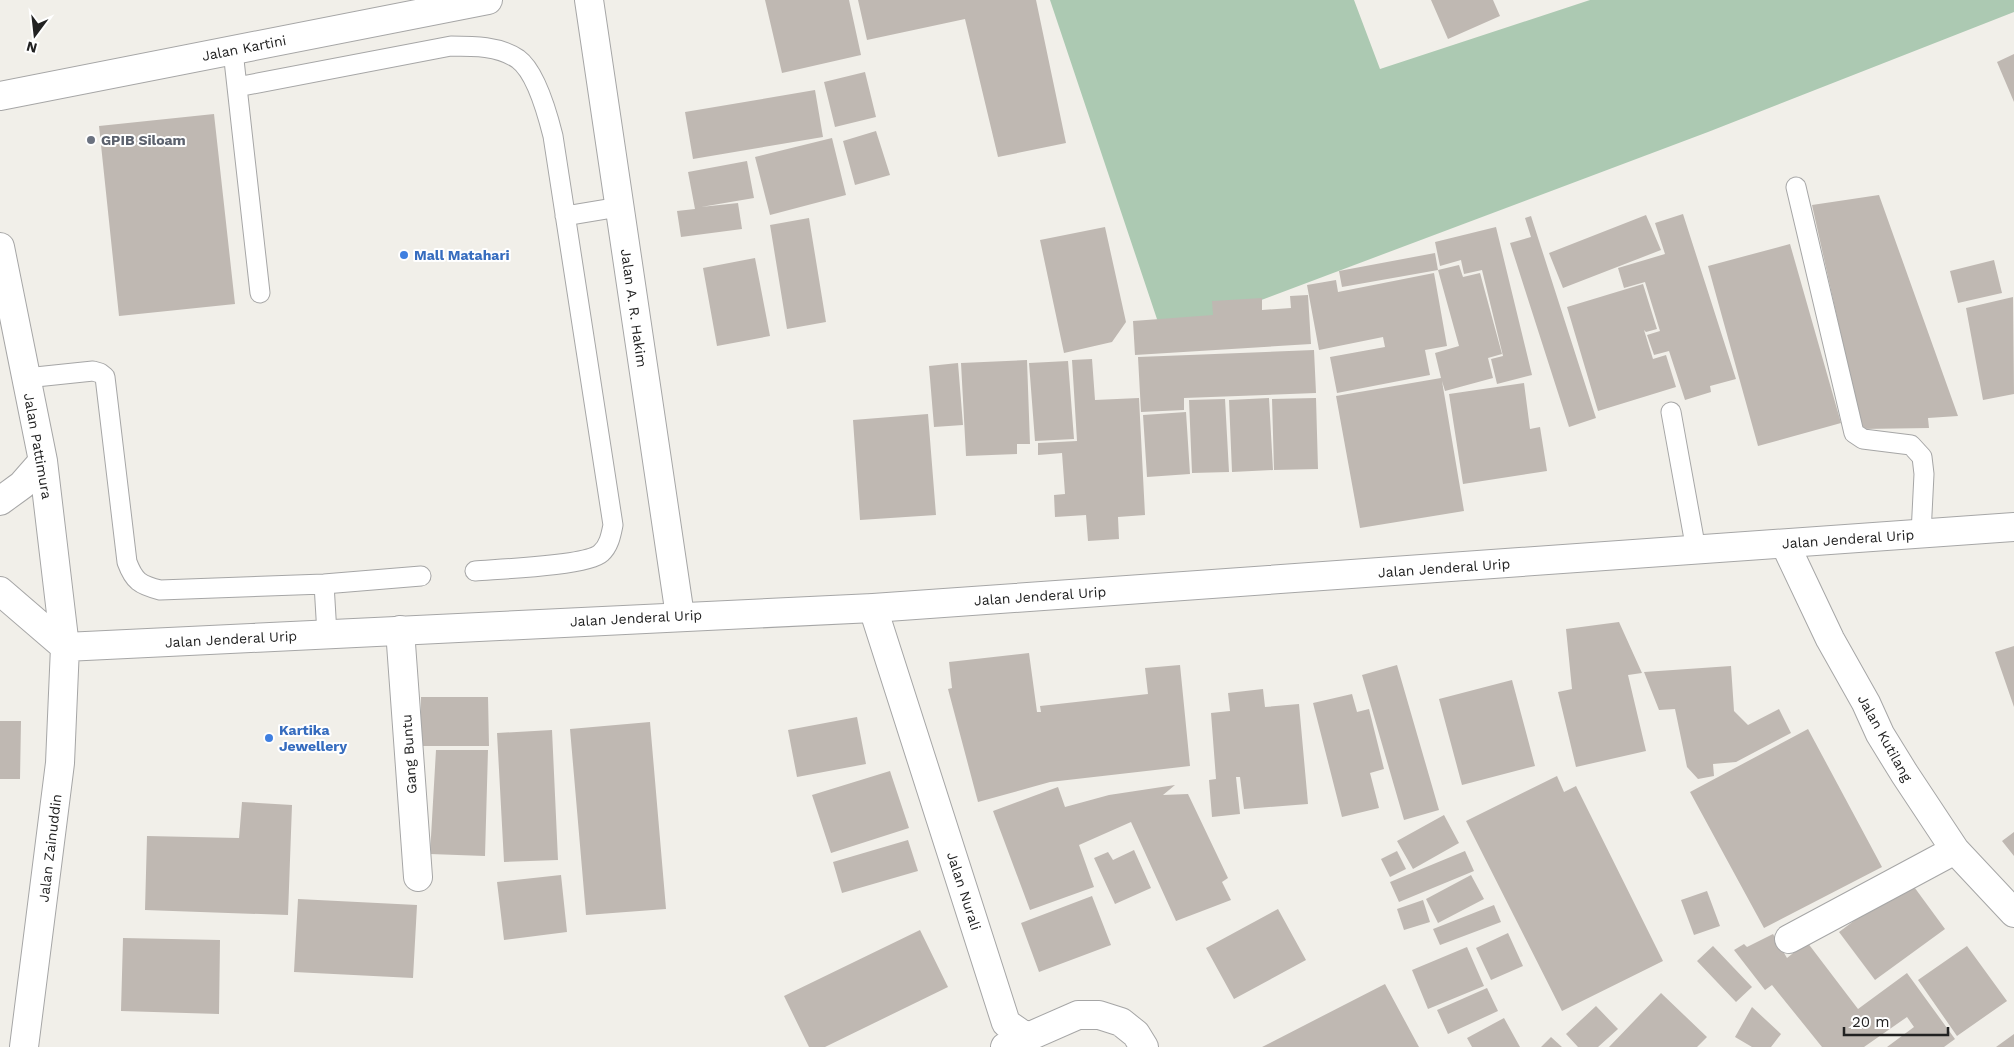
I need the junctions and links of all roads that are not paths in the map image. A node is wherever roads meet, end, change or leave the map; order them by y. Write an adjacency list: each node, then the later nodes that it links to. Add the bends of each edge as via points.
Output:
1 (488, 0): 3 (street, Jalan Kartini)
2 (589, 0): 7 (street, Jalan A. R. Hakim)
3 (233, 51): 4 (lane); 5 (street, Jalan Kartini)
4 (237, 87): 8 (lane, via 451,46 481,46 506,53 520,61 545,107 553,136); 10 (lane)
5 (0, 96)
6 (1796, 188): 16 (lane, via 1854,433 1863,439 1911,445 1922,457)
7 (619, 207): 8 (lane); 24 (street, Jalan A. R. Hakim)
8 (565, 216): 19 (lane, via 614,525 610,541 601,554 584,561)
9 (0, 247): 11 (street, Jalan Pattimura)
10 (260, 293)
11 (26, 378): 13 (street, Jalan Pattimura); 21 (lane, via 93,370 105,377 127,562 133,577 145,586 160,590)
12 (1671, 412): 18 (lane)
13 (43, 461): 14 (street, via 22,485); 27 (street, Jalan Pattimura)
14 (0, 501)
15 (2014, 528): 16 (street, Jalan Jenderal Urip)
16 (1921, 534): 17 (street, Jalan Jenderal Urip)
17 (1785, 544): 18 (street, Jalan Jenderal Urip); 28 (street, Jalan Kutilang, via 1880,734)
18 (1696, 550): 23 (street, Jalan Jenderal Urip)
19 (475, 571)
20 (421, 576): 21 (lane)
21 (324, 584): 26 (lane)
22 (0, 592): 27 (street)
23 (873, 608): 24 (street, Jalan Jenderal Urip); 32 (street, Jalan Nurali, via 1006,1023)
24 (680, 616): 25 (street, Jalan Jenderal Urip)
25 (400, 630): 26 (street, Jalan Jenderal Urip); 29 (street, Gang Buntu)
26 (327, 634): 27 (street, Jalan Jenderal Urip)
27 (65, 647): 33 (street, Jalan Zainuddin, via 60,763)
28 (1955, 850): 30 (street, Jalan Kutilang); 31 (street)
29 (418, 877)
30 (2014, 913)
31 (1789, 939)
32 (1016, 1042): 34 (street, Jalan Nurali, via 1078,1015 1099,1014 1120,1022 1136,1034)
33 (24, 1047)
34 (1144, 1047)

